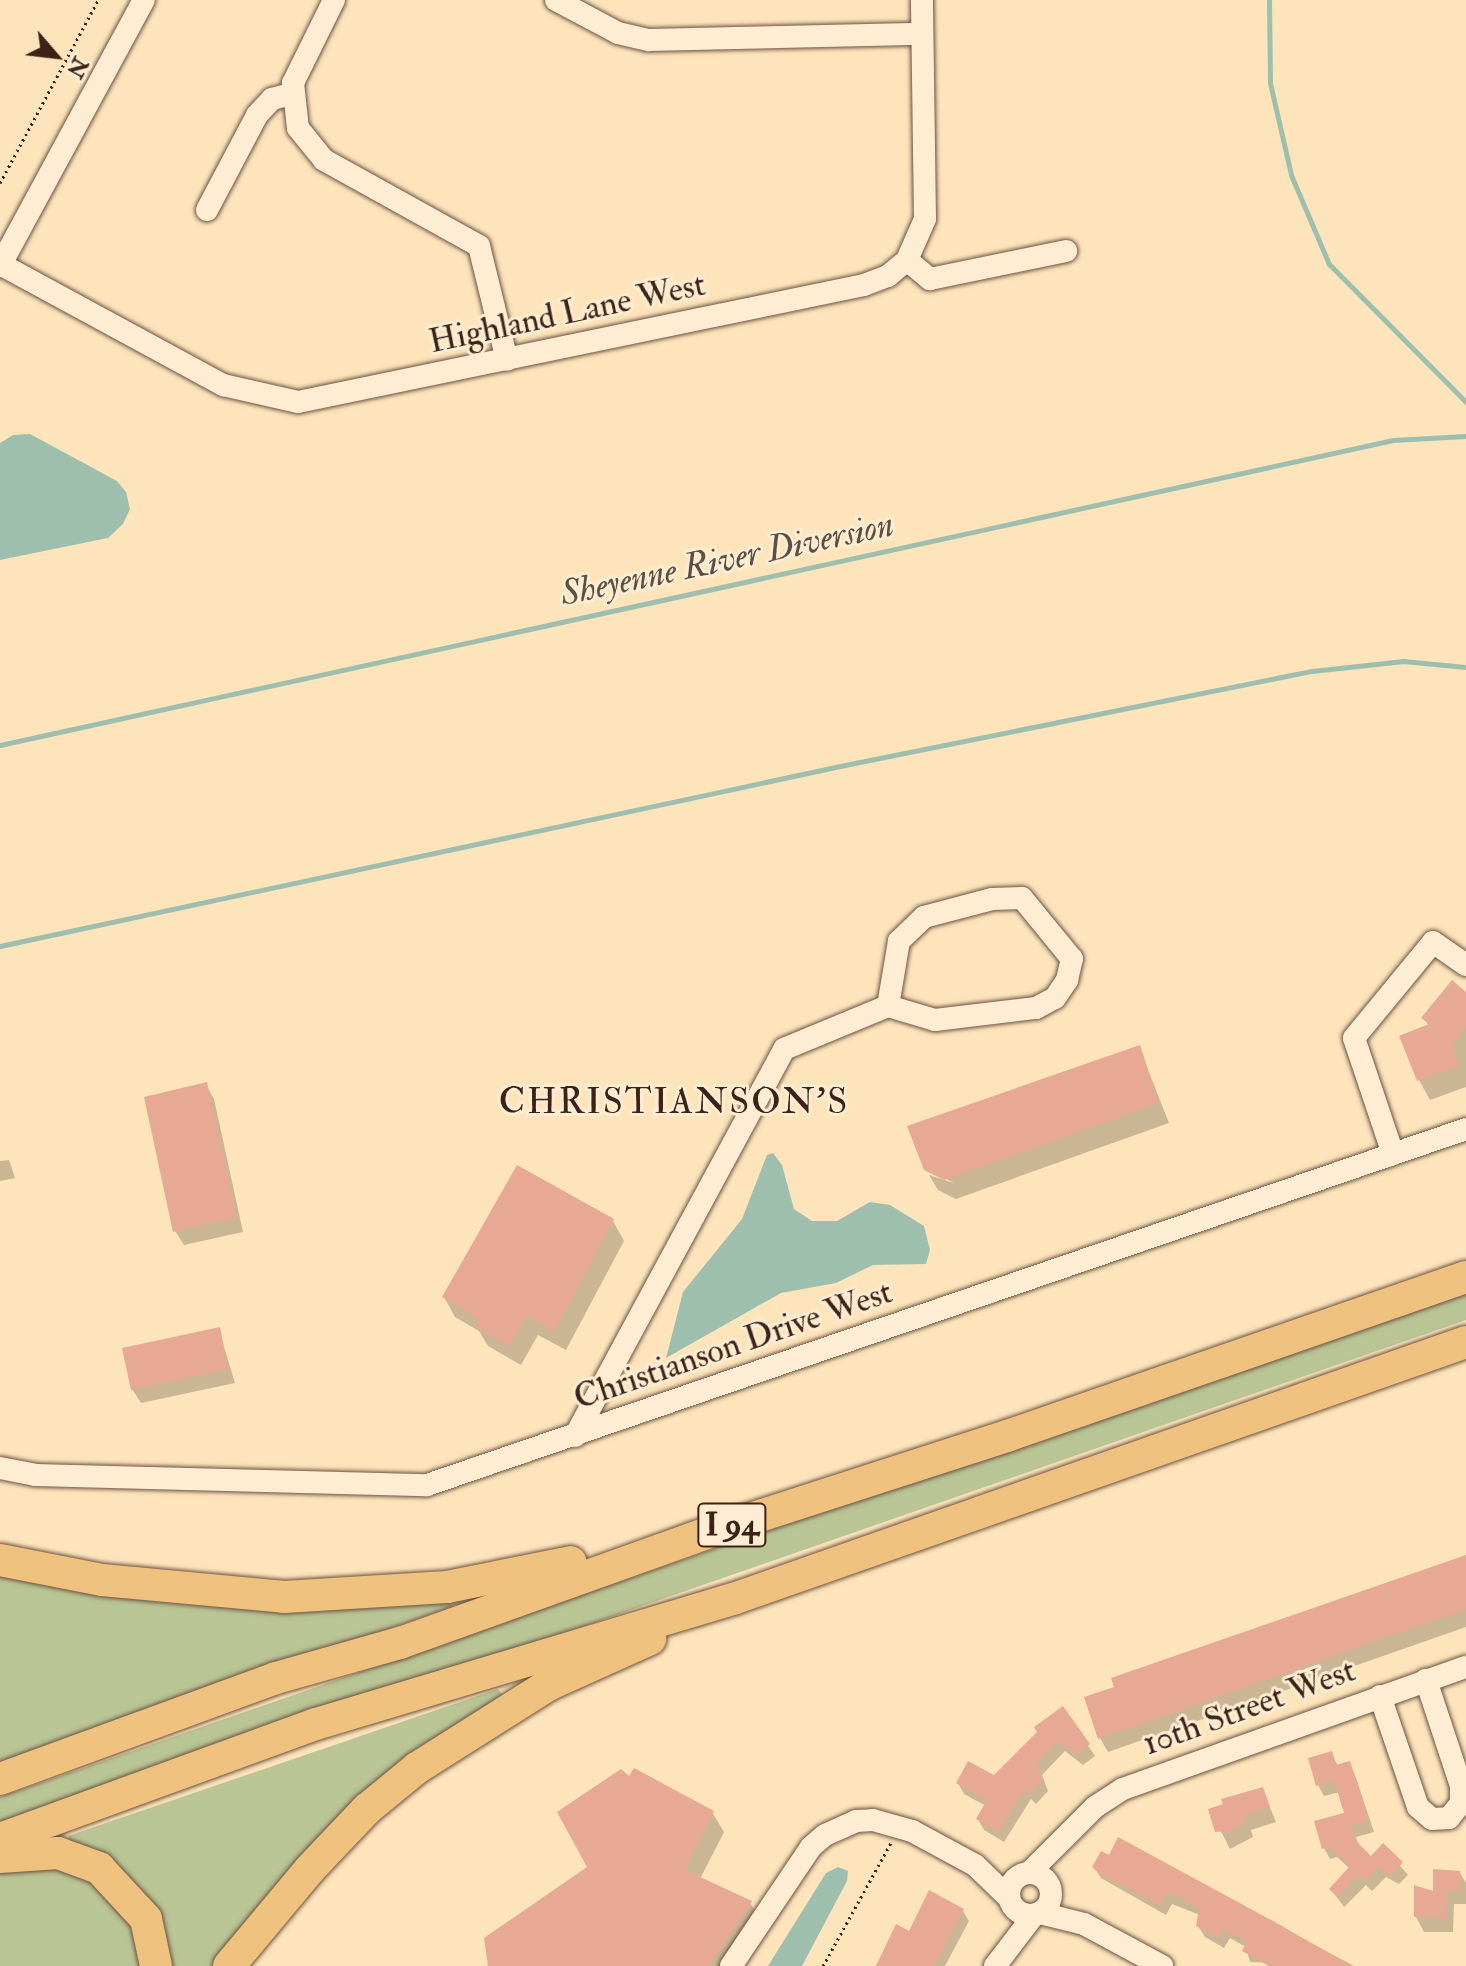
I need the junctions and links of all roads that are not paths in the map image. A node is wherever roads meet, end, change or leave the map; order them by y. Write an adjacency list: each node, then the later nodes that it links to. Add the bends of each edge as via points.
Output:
1 (334, 0): 6 (street, via 297,68)
2 (556, 0): 5 (street, via 618,33 649,40)
3 (922, 0): 5 (street)
4 (138, 2): 10 (street)
5 (922, 34): 9 (street, via 925,219)
6 (291, 94): 7 (street, via 272,99 257,115); 11 (street, via 298,128 324,160 479,246)
7 (207, 210)
8 (1066, 251): 9 (street, via 930,279)
9 (907, 260): 11 (street, Highland Lane West, via 888,276 864,285)
10 (0, 267): 11 (street, Highland Lane West, via 223,385 270,399 323,399)
11 (507, 360)
12 (1466, 965): 15 (street, via 1433,942 1354,1038)
13 (888, 1006): 13 (street, via 935,1020 1036,1008 1055,998 1072,959 1022,898 992,899 924,917 899,941); 18 (street, via 784,1049)
14 (1466, 1129): 15 (street, Christianson Drive West)
15 (1393, 1154): 18 (street, Christianson Drive West)
16 (1466, 1277): 20 (highway, I 94)
17 (1466, 1342): 22 (highway, I 94)
18 (575, 1436): 19 (street, Christianson Drive West, via 427,1485 48,1475)
19 (0, 1468)
20 (719, 1529): 21 (highway, via 520,1575 395,1592 284,1597 102,1580); 26 (highway, I 94, via 400,1643 276,1678)
21 (0, 1560)
22 (699, 1610): 27 (highway, I 94, via 316,1724); 36 (highway, via 550,1684 417,1768 367,1809 310,1869)
23 (1466, 1667): 24 (street, 10th Street West)
24 (1426, 1680): 25 (street, 10th Street West); 25 (street, via 1461,1786 1461,1803 1449,1818 1432,1819 1418,1807)
25 (1380, 1696): 30 (street, 10th Street West, via 1123,1789 1068,1835)
26 (0, 1779)
27 (0, 1839)
28 (0, 1857): 35 (highway, via 58,1853 99,1868 146,1919)
29 (975, 1865): 30 (street); 31 (street); 37 (street, via 906,1828 856,1821 825,1835)
30 (1037, 1879): 31 (street, via 1011,1883); 32 (street, via 1050,1903); 33 (street)
31 (1009, 1900): 32 (street, via 1021,1914); 34 (street)
32 (1037, 1914): 33 (street); 34 (street)
33 (1084, 1924): 38 (street)
34 (998, 1961)
35 (156, 1966)
36 (229, 1966)
37 (731, 1966)
38 (1162, 1966)

